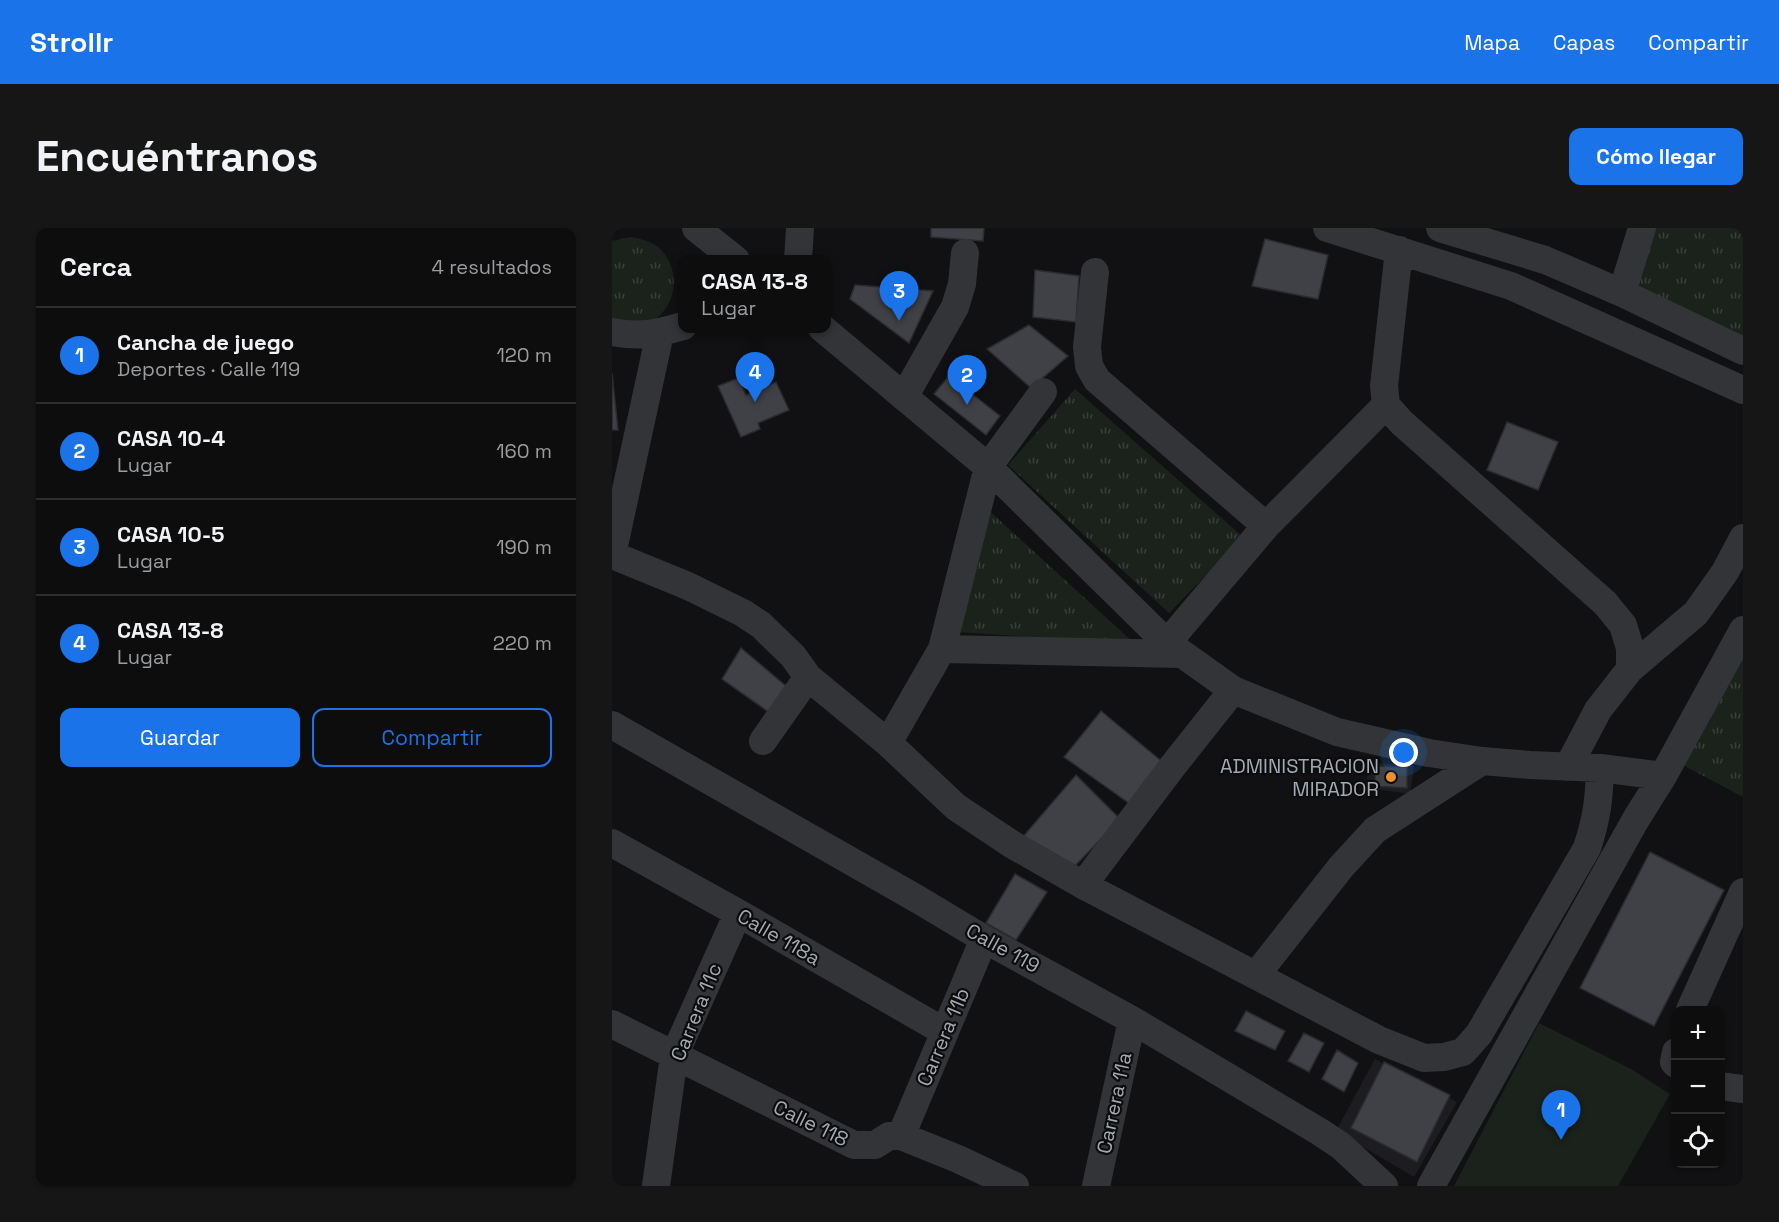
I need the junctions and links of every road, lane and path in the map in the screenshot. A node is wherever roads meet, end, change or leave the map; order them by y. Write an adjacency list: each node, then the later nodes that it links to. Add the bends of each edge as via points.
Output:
1 (696, 228): 8 (street)
2 (800, 228): 9 (street)
3 (1327, 228): 6 (street)
4 (1440, 228): 11 (street, via 1545,260)
5 (1642, 228): 11 (street)
6 (1399, 250): 16 (street, via 1511,286); 19 (street, via 1384,386)
7 (965, 253): 18 (street, via 955,307)
8 (730, 255)
9 (798, 255)
10 (1095, 272): 21 (street, via 1087,347 1089,366 1097,380)
11 (1622, 293): 15 (street)
12 (671, 330): 13 (street, via 632,335); 27 (street, via 612,555 743,613 779,641)
13 (612, 332)
14 (828, 333): 18 (street)
15 (1743, 351)
16 (1743, 390)
17 (1044, 392): 20 (street)
18 (904, 397): 20 (street)
19 (1386, 405): 21 (street); 26 (street, via 1605,603 1623,625 1630,648)
20 (988, 467): 24 (street); 25 (street)
21 (1266, 526): 24 (street)
22 (1743, 538): 26 (street, via 1696,613)
23 (1743, 630): 35 (street)
24 (1174, 649): 25 (street); 28 (street)
25 (942, 650): 31 (street)
26 (1630, 669): 33 (street, via 1598,710)
27 (808, 677): 30 (street); 31 (street)
28 (1233, 690): 32 (street, via 1337,732 1429,753); 37 (street)
29 (612, 725): 40 (street, Calle 119)
30 (763, 741)
31 (888, 743): 37 (street, via 956,807)
32 (1482, 760): 33 (street); 41 (street, via 1375,830)
33 (1568, 766): 34 (street)
34 (1600, 768): 35 (street); 41 (street, via 1596,823 1587,849 1479,1034 1462,1052 1444,1058 1424,1058 1378,1040)
35 (1663, 776): 54 (street)
36 (612, 843): 39 (street, Calle 118a)
37 (1083, 885): 41 (street)
38 (1743, 891): 42 (street)
39 (738, 913): 45 (street, Calle 118a); 46 (street, Carrera 11c)
40 (984, 939): 43 (street, Calle 119); 45 (street, Carrera 11b)
41 (1257, 974)
42 (1692, 1006)
43 (1132, 1020): 52 (street, Carrera 11a); 53 (street, Calle 119, via 1320,1132)
44 (612, 1024): 46 (street, Calle 118)
45 (945, 1032): 49 (street, Carrera 11b)
46 (674, 1056): 49 (street, Calle 118, via 854,1145 875,1145 890,1136); 50 (street, Carrera 11c)
47 (1725, 1087): 48 (street)
48 (1743, 1089)
49 (902, 1136): 51 (street)
50 (656, 1186)
51 (1015, 1186)
52 (1096, 1186)
53 (1384, 1186)
54 (1431, 1186)

